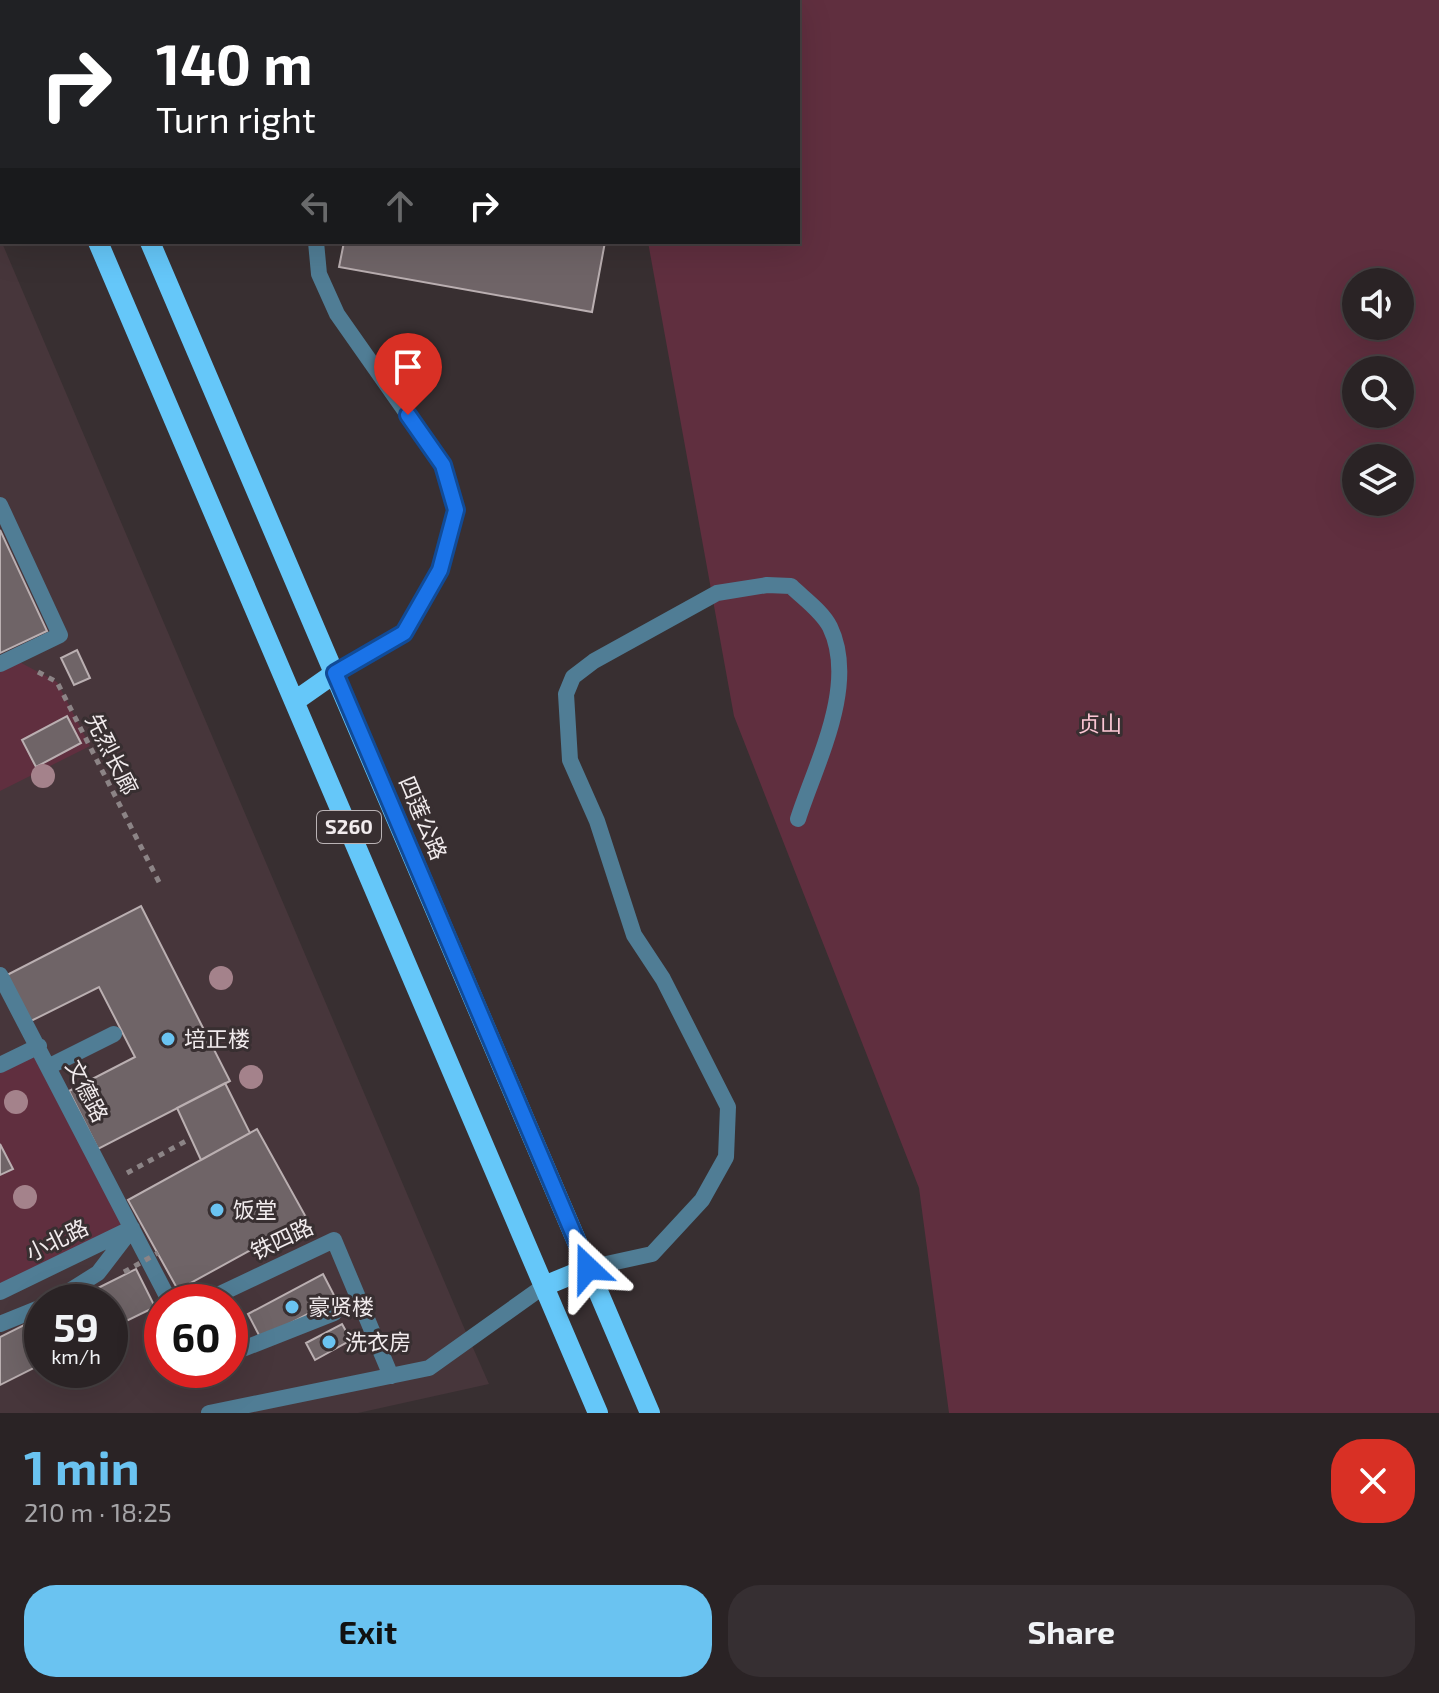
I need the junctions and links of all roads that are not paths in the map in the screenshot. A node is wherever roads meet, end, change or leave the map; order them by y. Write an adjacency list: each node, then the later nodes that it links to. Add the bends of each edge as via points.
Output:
1 (99, 244): 7 (main road, S260)
2 (151, 244): 6 (main road, 四莲公路 / S260)
3 (316, 244): 6 (street, via 319,274 337,314 443,465 456,510 440,570 404,633)
4 (0, 505): 5 (street, via 60,635)
5 (6, 661)
6 (335, 673): 7 (main road); 15 (main road, 四莲公路 / S260)
7 (295, 701): 19 (main road, S260)
8 (798, 819): 15 (street, via 834,708 840,663 828,623 791,586 717,593 573,677 566,694 570,760 597,821 634,935 663,979 728,1107 726,1157 702,1200 652,1254)
9 (0, 975): 11 (street, 文德路)
10 (114, 1034): 13 (street)
11 (39, 1046): 12 (street); 13 (street, 文德路)
12 (0, 1065)
13 (50, 1066): 14 (street, 文德路)
14 (132, 1228): 16 (street, via 107,1264); 17 (street); 20 (street, 小北路)
15 (588, 1268): 19 (main road); 28 (main road, 四莲公路 / S260)
16 (83, 1284)
17 (161, 1284)
18 (241, 1284): 25 (street, 铁四路, via 334,1240)
19 (544, 1286): 25 (street, via 429,1368); 27 (main road, S260)
20 (0, 1292)
21 (334, 1313): 24 (street)
22 (24, 1314): 23 (street)
23 (0, 1324)
24 (248, 1347)
25 (391, 1376): 26 (street)
26 (209, 1413)
27 (598, 1413)
28 (650, 1413)

